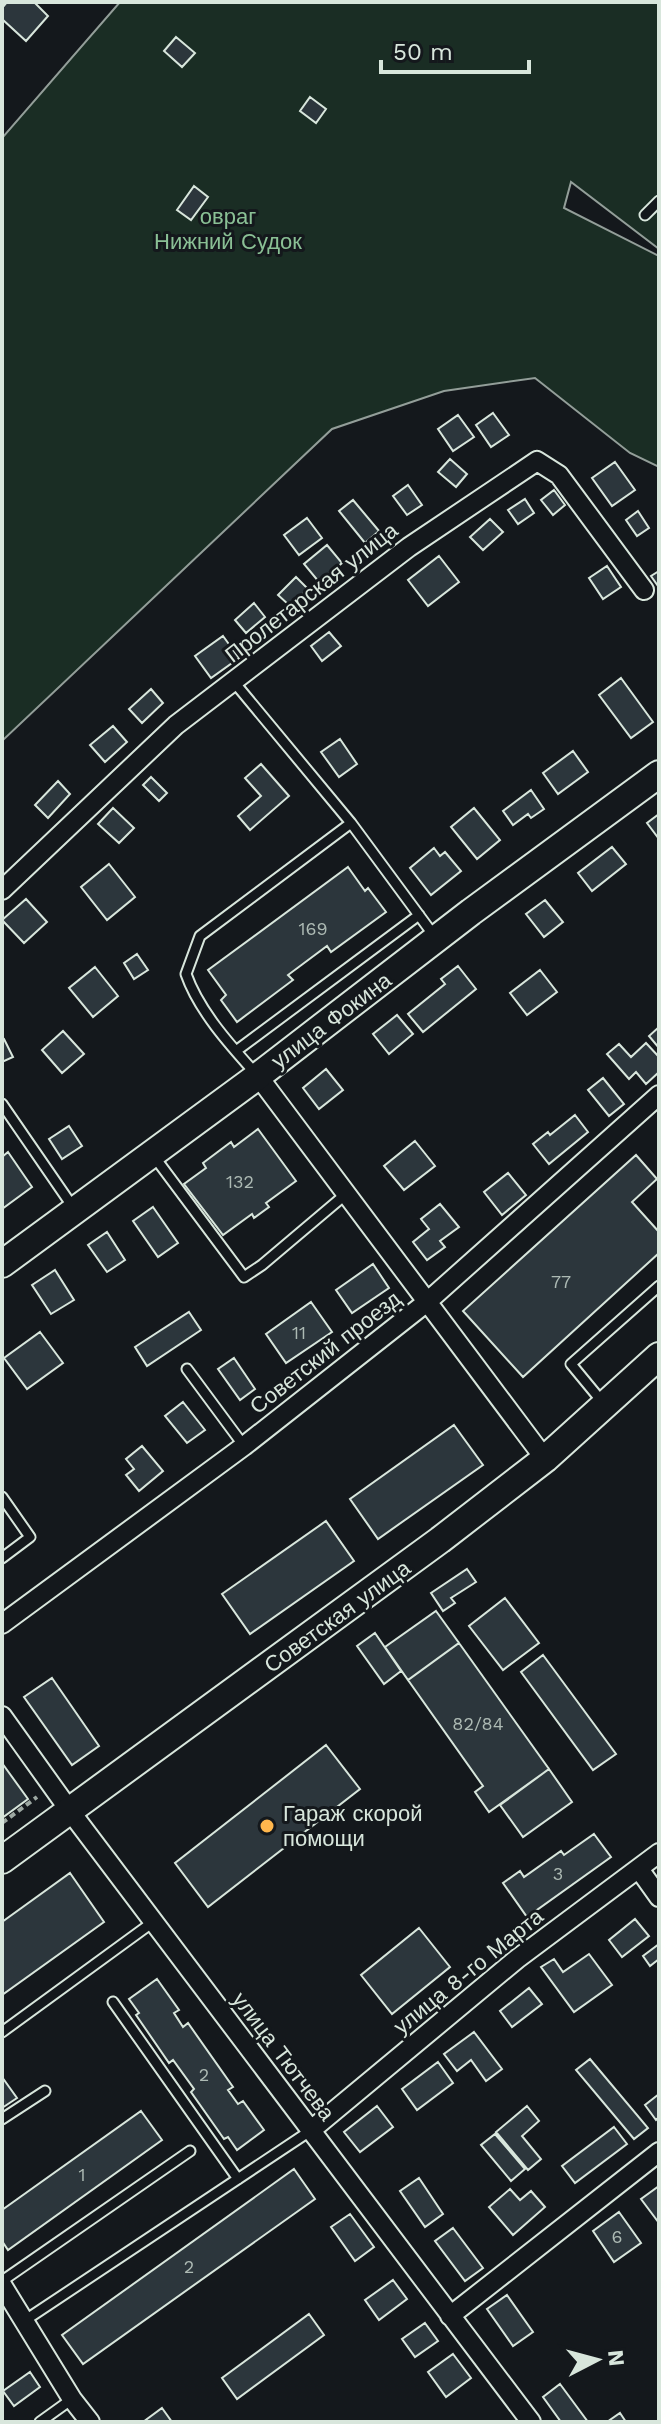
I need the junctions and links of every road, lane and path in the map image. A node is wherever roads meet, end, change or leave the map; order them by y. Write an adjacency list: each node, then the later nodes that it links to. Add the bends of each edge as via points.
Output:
1 (659, 201): 2 (lane)
2 (645, 215)
3 (644, 590): 4 (street, Пролетарская улица, via 559,475 537,461 409,547)
4 (234, 682): 6 (lane); 7 (street, Пролетарская улица, via 176,725)
5 (659, 774): 9 (main road, улица Фокина)
6 (351, 823): 8 (lane); 10 (lane, via 200,936 186,974)
7 (2, 890)
8 (419, 915): 9 (lane); 10 (lane)
9 (437, 940): 11 (main road, улица Фокина)
10 (236, 1051): 11 (lane)
11 (258, 1076): 14 (main road, улица Фокина); 15 (street)
12 (659, 1095): 19 (street, Советский проезд)
13 (2, 1104): 16 (lane)
14 (152, 1154): 15 (lane, via 244,1277); 16 (main road, улица Фокина)
15 (346, 1194): 19 (street)
16 (76, 1210): 17 (main road, улица Фокина)
17 (2, 1264)
18 (659, 1286): 22 (lane, via 571,1364)
19 (427, 1302): 23 (street, Советский проезд); 24 (street)
20 (659, 1356): 22 (main road, Советская улица)
21 (187, 1369): 23 (lane)
22 (605, 1404): 24 (main road, Советская улица)
23 (244, 1446): 27 (street, Советский проезд)
24 (545, 1459): 30 (main road, Советская улица)
25 (2, 1497): 26 (lane, via 30,1537)
26 (2, 1558)
27 (2, 1624)
28 (2, 1716): 30 (street, улица Тютчева)
29 (39, 1796): 31 (path)
30 (70, 1811): 33 (main road, Советская улица); 36 (street, улица Тютчева)
31 (2, 1823)
32 (659, 1853): 34 (street, улица 8-го Марта)
33 (2, 1860)
34 (639, 1869): 35 (street); 41 (street, улица 8-го Марта, via 517,1959)
35 (659, 1897)
36 (153, 1922): 38 (lane); 41 (street, улица Тютчева)
37 (113, 2002): 44 (lane)
38 (2, 2032)
39 (45, 2091): 40 (lane)
40 (2, 2119)
41 (310, 2131): 44 (lane); 46 (street, улица Тютчева)
42 (190, 2151): 45 (lane)
43 (659, 2152): 46 (street)
44 (238, 2179): 47 (lane)
45 (2, 2283): 47 (street)
46 (450, 2316): 51 (street, улица Тютчева)
47 (24, 2321): 48 (street)
48 (72, 2399): 49 (lane); 50 (street)
49 (40, 2422)
50 (90, 2422)
51 (531, 2422)

